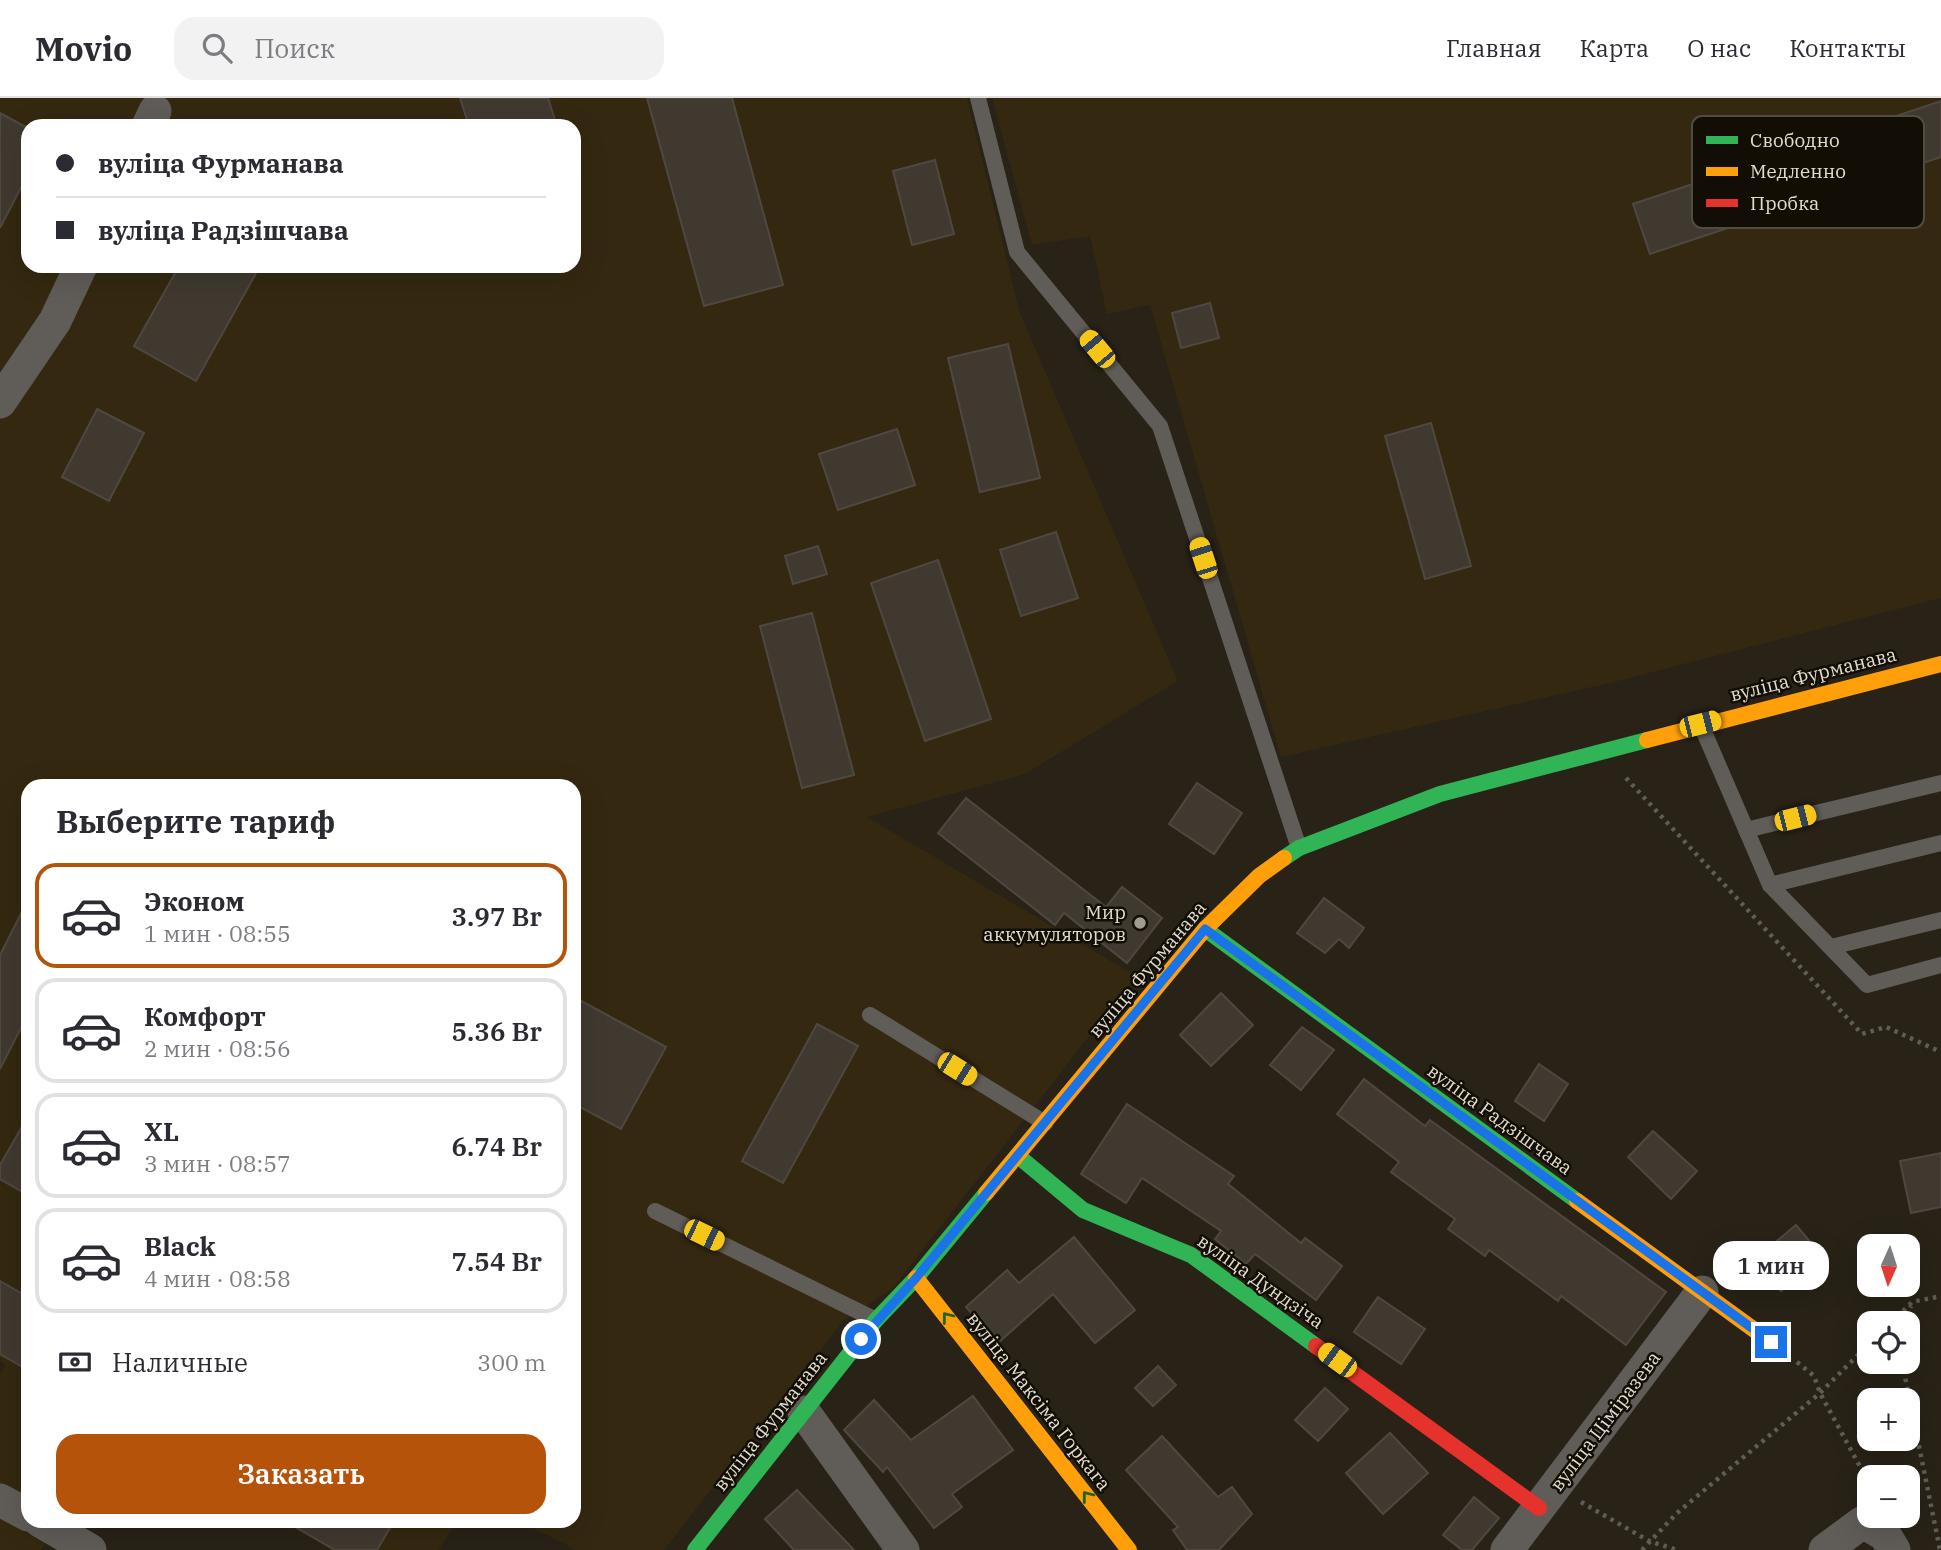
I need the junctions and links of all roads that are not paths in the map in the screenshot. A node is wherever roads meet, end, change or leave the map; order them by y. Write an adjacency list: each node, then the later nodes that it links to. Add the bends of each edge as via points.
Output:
1 (978, 98): 9 (lane, via 1017,252 1160,426)
2 (78, 273): 3 (street, via 55,321)
3 (0, 402)
4 (1941, 664): 5 (street, вуліца Фурманава)
5 (1700, 724): 7 (lane); 9 (street, вуліца Фурманава, via 1440,794)
6 (1941, 783): 7 (lane)
7 (1746, 830): 10 (lane)
8 (1941, 843): 10 (lane)
9 (1299, 848): 12 (street, вуліца Фурманава, via 1259,876)
10 (1770, 885): 13 (lane)
11 (1941, 920): 13 (lane)
12 (1205, 929): 16 (street, вуліца Фурманава); 20 (street, вуліца Радзішчава)
13 (1831, 947): 14 (lane, via 1867,985)
14 (1941, 965)
15 (870, 1015): 16 (lane)
16 (1045, 1124): 17 (street, вуліца Фурманава)
17 (1018, 1156): 19 (street, вуліца Фурманава); 24 (street, вуліца Дундзіча, via 1083,1210 1191,1255)
18 (655, 1211): 21 (lane)
19 (916, 1278): 21 (street, вуліца Фурманава); 31 (street, вуліца Максіма Горкага, one-way to 19)
20 (1702, 1292): 22 (street, вуліца Радзішчава); 24 (street, вуліца Ціміразева)
21 (876, 1320): 23 (street, вуліца Фурманава)
22 (1771, 1342)
23 (804, 1412): 29 (street, вуліца Фурманава); 30 (street)
24 (1547, 1498): 32 (street, вуліца Ціміразева)
25 (0, 1500): 26 (street)
26 (21, 1511)
27 (52, 1528): 28 (street)
28 (90, 1550)
29 (695, 1550)
30 (903, 1550)
31 (1129, 1550)
32 (1507, 1550)
33 (1825, 1550): 34 (street, via 1863,1521 1885,1535)
34 (1894, 1550)

